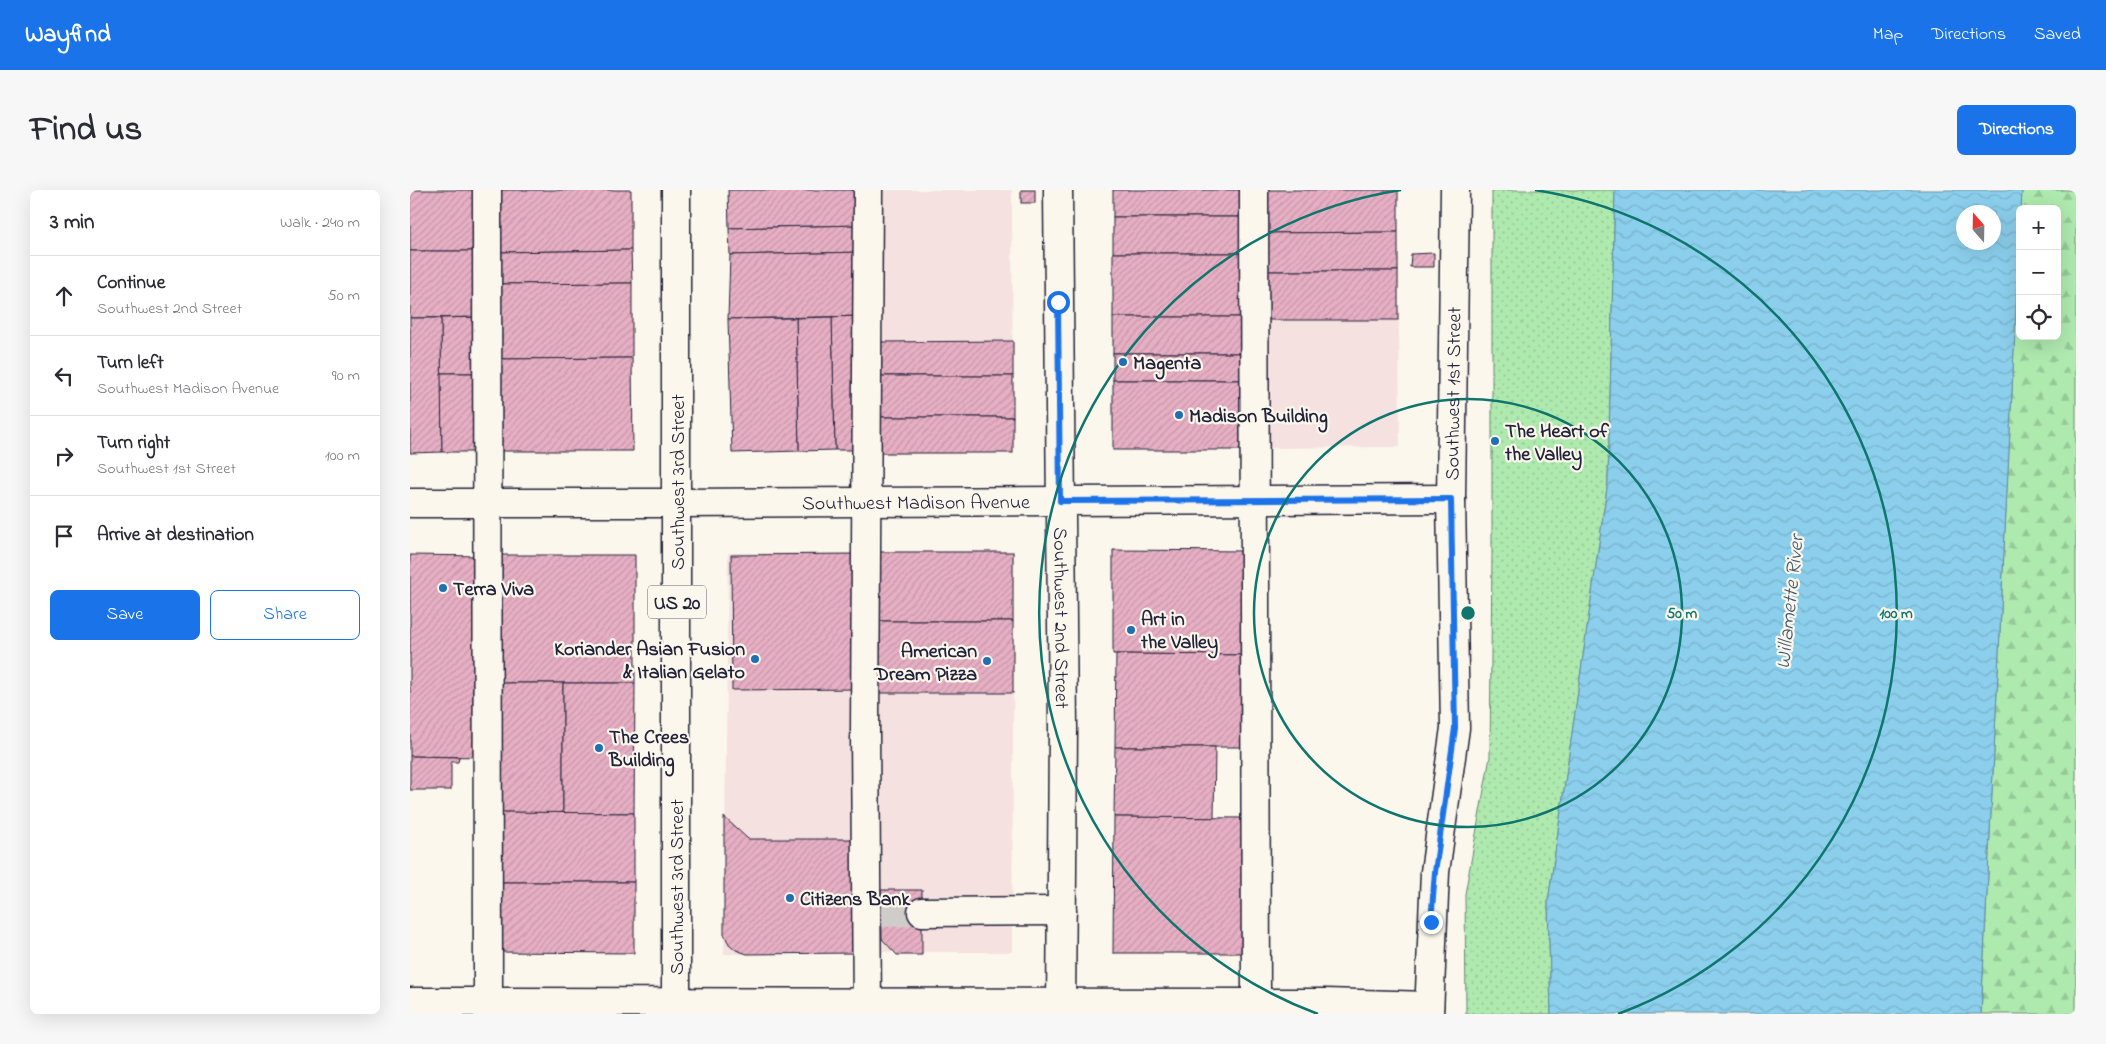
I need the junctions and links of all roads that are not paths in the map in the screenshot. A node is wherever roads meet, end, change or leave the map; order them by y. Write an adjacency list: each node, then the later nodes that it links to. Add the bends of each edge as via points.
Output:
1 (487, 190): 12 (main road)
2 (676, 190): 13 (main road, Southwest 3rd Street / US 20)
3 (868, 190): 9 (main road)
4 (1058, 190): 10 (main road, Southwest 2nd Street)
5 (1254, 190): 7 (main road)
6 (1455, 190): 8 (main road, Southwest 1st Street)
7 (1254, 499): 8 (main road, Southwest Madison Avenue); 10 (main road, Southwest Madison Avenue); 17 (main road)
8 (1451, 499): 22 (main road, Southwest 1st Street, via 1455,728 1435,872)
9 (867, 501): 10 (main road, Southwest Madison Avenue); 13 (main road, Southwest Madison Avenue); 20 (main road, via 874,913)
10 (1060, 501): 14 (main road, Southwest 2nd Street)
11 (410, 503): 12 (main road, Southwest Madison Avenue)
12 (487, 503): 13 (main road, Southwest Madison Avenue); 19 (main road)
13 (676, 503): 18 (main road, Southwest 3rd Street / US 20)
14 (1062, 911): 15 (main road); 21 (main road, Southwest 2nd Street)
15 (922, 912)
16 (410, 1002): 19 (main road)
17 (1256, 1003): 21 (main road); 22 (main road)
18 (676, 1007): 19 (main road); 20 (main road)
19 (488, 1008)
20 (867, 1008): 21 (main road)
21 (1061, 1008)
22 (1429, 1010)

